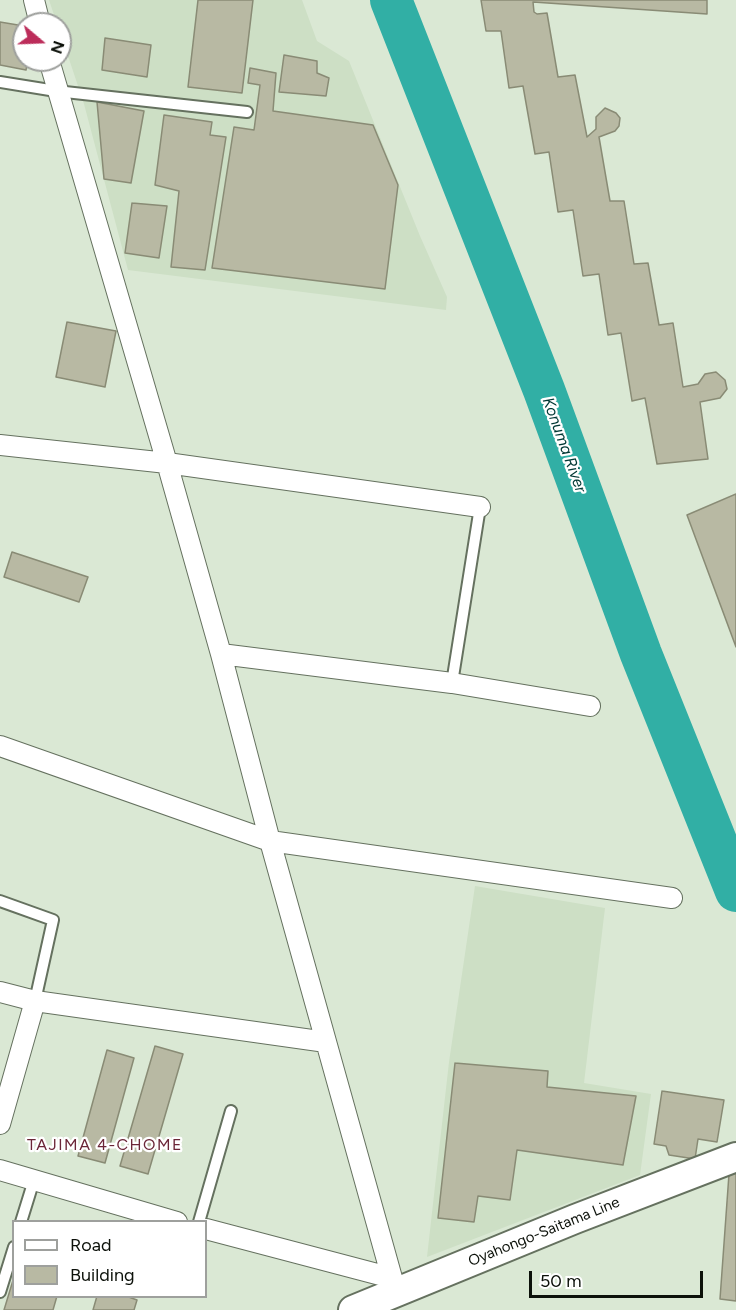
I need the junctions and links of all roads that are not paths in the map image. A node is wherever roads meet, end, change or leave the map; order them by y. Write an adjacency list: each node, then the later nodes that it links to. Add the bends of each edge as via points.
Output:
1 (52, 72): 3 (street)
2 (0, 82): 3 (lane)
3 (56, 91): 4 (lane); 6 (street)
4 (247, 112)
5 (0, 445): 6 (street)
6 (167, 463): 7 (street); 8 (street)
7 (480, 507): 9 (lane)
8 (221, 654): 9 (street); 12 (street)
9 (452, 683): 10 (street)
10 (590, 706)
11 (0, 746): 12 (street)
12 (270, 841): 13 (street); 17 (street)
13 (672, 898)
14 (0, 901): 16 (lane, via 53,920)
15 (0, 992): 16 (street)
16 (35, 1001): 17 (street); 19 (street)
17 (326, 1042): 29 (street)
18 (231, 1111): 25 (lane)
19 (0, 1124)
20 (736, 1157): 29 (main road, Oyahongo-Saitama Line)
21 (0, 1170): 22 (street)
22 (34, 1180): 23 (lane); 24 (street)
23 (21, 1220)
24 (174, 1220)
25 (199, 1220)
26 (207, 1229): 29 (street)
27 (12, 1253): 28 (lane)
28 (0, 1292)
29 (390, 1293): 30 (main road, Oyahongo-Saitama Line)
30 (352, 1310)

